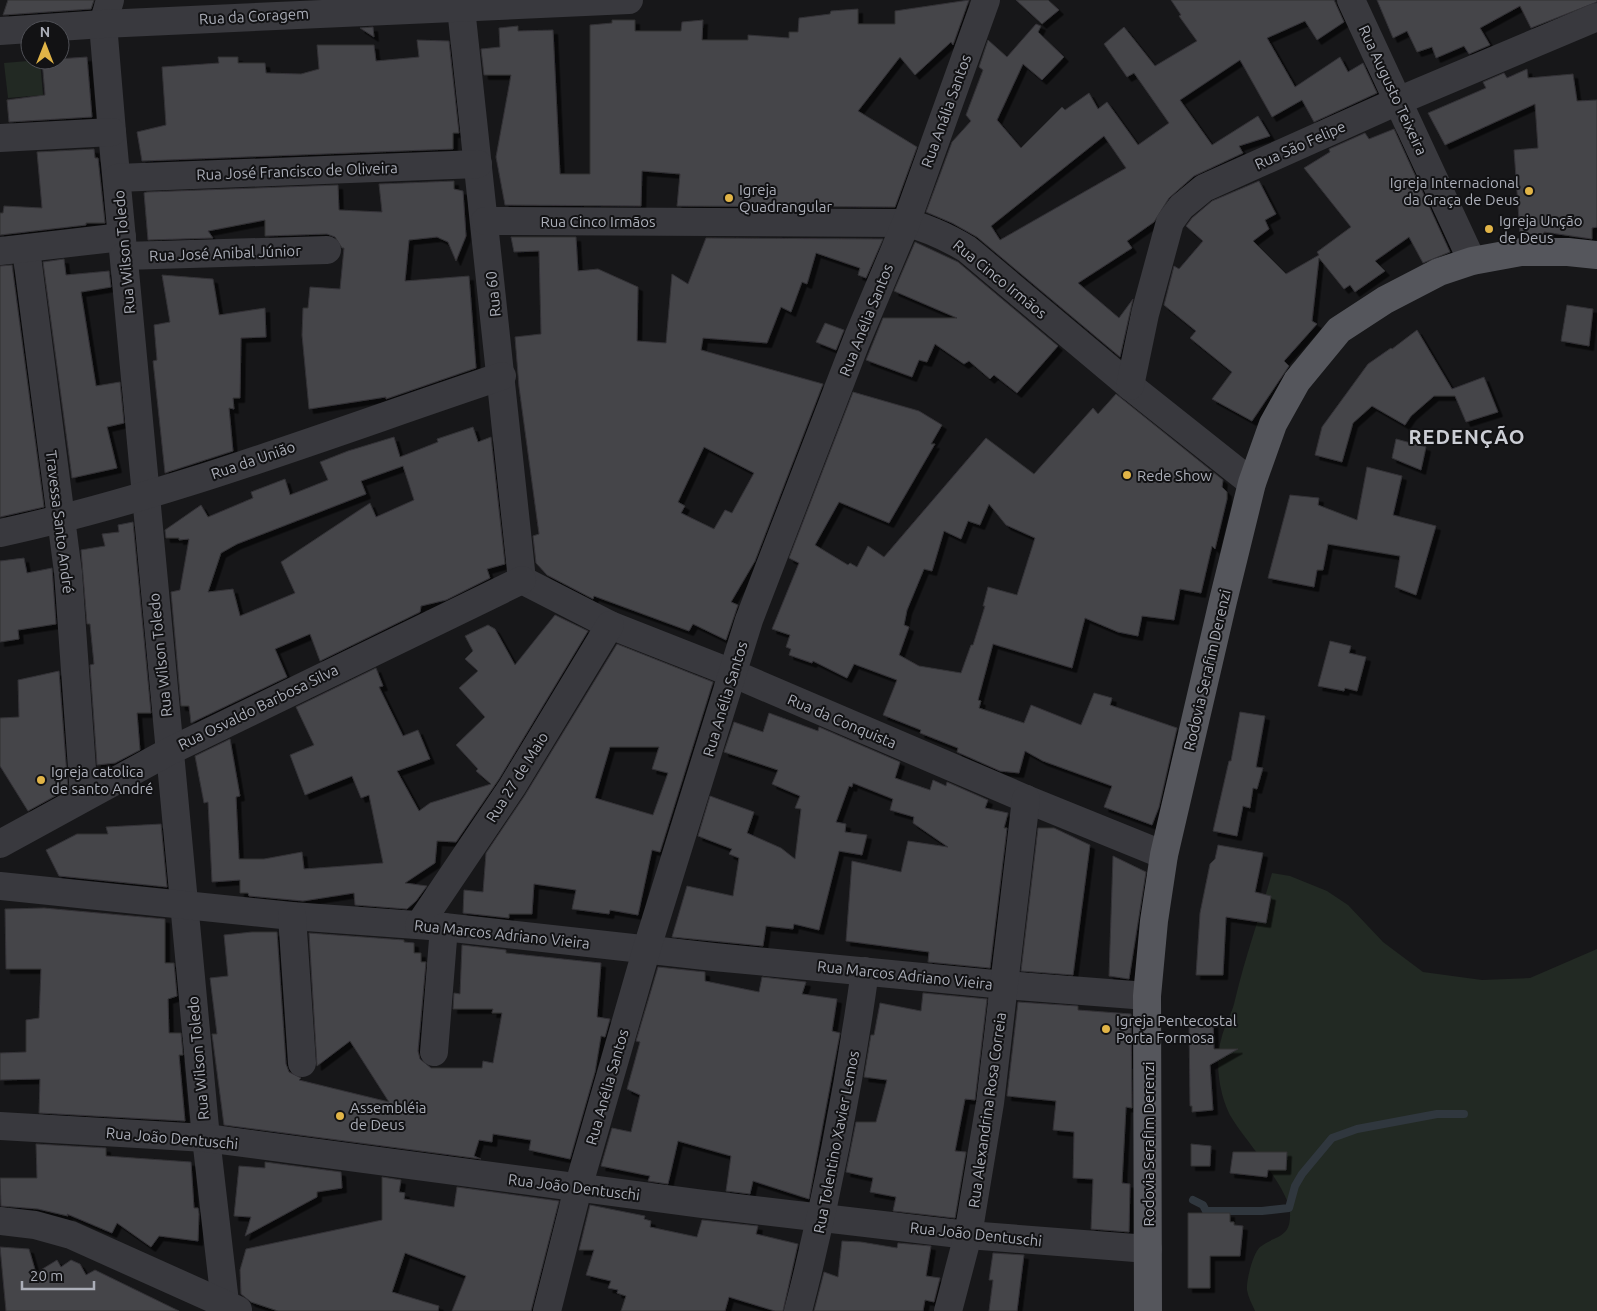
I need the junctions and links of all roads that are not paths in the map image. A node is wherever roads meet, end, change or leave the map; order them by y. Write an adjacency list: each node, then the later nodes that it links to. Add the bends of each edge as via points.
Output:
1 (629, 0): 5 (street, Rua da Coragem)
2 (986, 0): 16 (street, Rua Anália Santos)
3 (1351, 0): 10 (street, Rua Augusto Teixeira)
4 (1589, 0): 8 (street)
5 (455, 4): 6 (street, Rua da Coragem); 13 (street, Rua 60)
6 (292, 7): 7 (street, Rua da Coragem)
7 (107, 12): 9 (street, Rua da Coragem); 11 (street, Rua Wilson Toledo)
8 (1597, 17): 10 (street, Rua São Felipe)
9 (0, 31)
10 (1398, 101): 21 (street, Rua Augusto Teixeira); 23 (street, Rua São Felipe, via 1204,188 1181,207 1170,222 1163,245)
11 (112, 132): 12 (street); 14 (street, Rua Wilson Toledo)
12 (0, 138)
13 (478, 164): 14 (street, Rua José Francisco de Oliveira); 15 (street, Rua 60)
14 (117, 178): 17 (street, Rua Wilson Toledo)
15 (485, 221): 16 (street, Rua Cinco Irmãos); 22 (street, Rua 60)
16 (906, 222): 23 (street, Rua Cinco Irmãos, via 944,235 967,249); 30 (street, Rua Anélia Santos, via 852,351 749,620)
17 (123, 246): 18 (street, Rua José Anibal Júnior); 19 (street, Rua José Anibal Júnior); 25 (street, Rua Wilson Toledo)
18 (13, 250): 26 (street, Travessa Santo André)
19 (327, 250)
20 (1597, 255): 21 (main road, Rodovia Serafim Derenzi, via 1521,252)
21 (1472, 261): 24 (main road, Rodovia Serafim Derenzi, via 1439,272 1385,300 1339,330 1293,388 1273,424)
22 (502, 376): 25 (street, Rua da União); 28 (street, Rua 60)
23 (1130, 386): 24 (street, Rua Cinco Irmãos)
24 (1252, 483): 35 (main road, Rodovia Serafim Derenzi)
25 (145, 496): 26 (street, Rua da União); 31 (street, Rua Wilson Toledo)
26 (60, 520): 27 (street, Rua da União); 32 (street, Travessa Santo André, via 68,572)
27 (0, 533)
28 (522, 580): 29 (street, Rua da Conquista); 31 (street, Rua Osvaldo Barbosa Silva)
29 (610, 625): 30 (street, Rua da Conquista); 39 (street, Rua 27 de Maio)
30 (732, 673): 33 (street, Rua da Conquista); 40 (street, Rua Anélia Santos)
31 (170, 751): 32 (street, Rua Osvaldo Barbosa Silva); 37 (street, Rua Wilson Toledo)
32 (84, 797): 34 (street, Rua Osvaldo Barbosa Silva)
33 (1026, 799): 35 (street, Rua da Conquista); 42 (street, Rua Marcos Adriano Vieira)
34 (0, 844)
35 (1164, 855): 43 (main road, Rodovia Serafim Derenzi)
36 (0, 886): 37 (street, Rua Marcos Adriano Vieira)
37 (184, 904): 38 (street, Rua Marcos Adriano Vieira); 47 (street, Rua Wilson Toledo)
38 (292, 916): 39 (street, Rua Marcos Adriano Vieira); 45 (street)
39 (431, 926): 40 (street, Rua Marcos Adriano Vieira); 44 (street)
40 (647, 948): 41 (street, Rua Marcos Adriano Vieira); 48 (street, Rua Anélia Santos)
41 (865, 971): 42 (street, Rua Marcos Adriano Vieira); 49 (street, Rua Tolentino Xavier Lemos, via 856,1042)
42 (1005, 985): 43 (street, Rua Marcos Adriano Vieira); 51 (street, Rua Alexandrina Rosa Correia, via 993,1085)
43 (1147, 996): 52 (main road, Rodovia Serafim Derenzi)
44 (434, 1052)
45 (302, 1063)
46 (0, 1126): 47 (street, Rua João Dentuschi)
47 (206, 1138): 48 (street, Rua João Dentuschi); 53 (street, Rua Wilson Toledo)
48 (578, 1188): 49 (street, Rua João Dentuschi); 54 (street)
49 (822, 1217): 51 (street, Rua João Dentuschi); 55 (street, Rua Tolentino Xavier Lemos)
50 (0, 1221): 53 (street, via 35,1225 71,1235)
51 (968, 1235): 52 (street, Rua João Dentuschi); 56 (street, Rua Alexandrina Rosa Correia)
52 (1148, 1248): 57 (main road, Rodovia Serafim Derenzi)
53 (230, 1309)
54 (547, 1311)
55 (798, 1311)
56 (948, 1311)
57 (1148, 1311)

